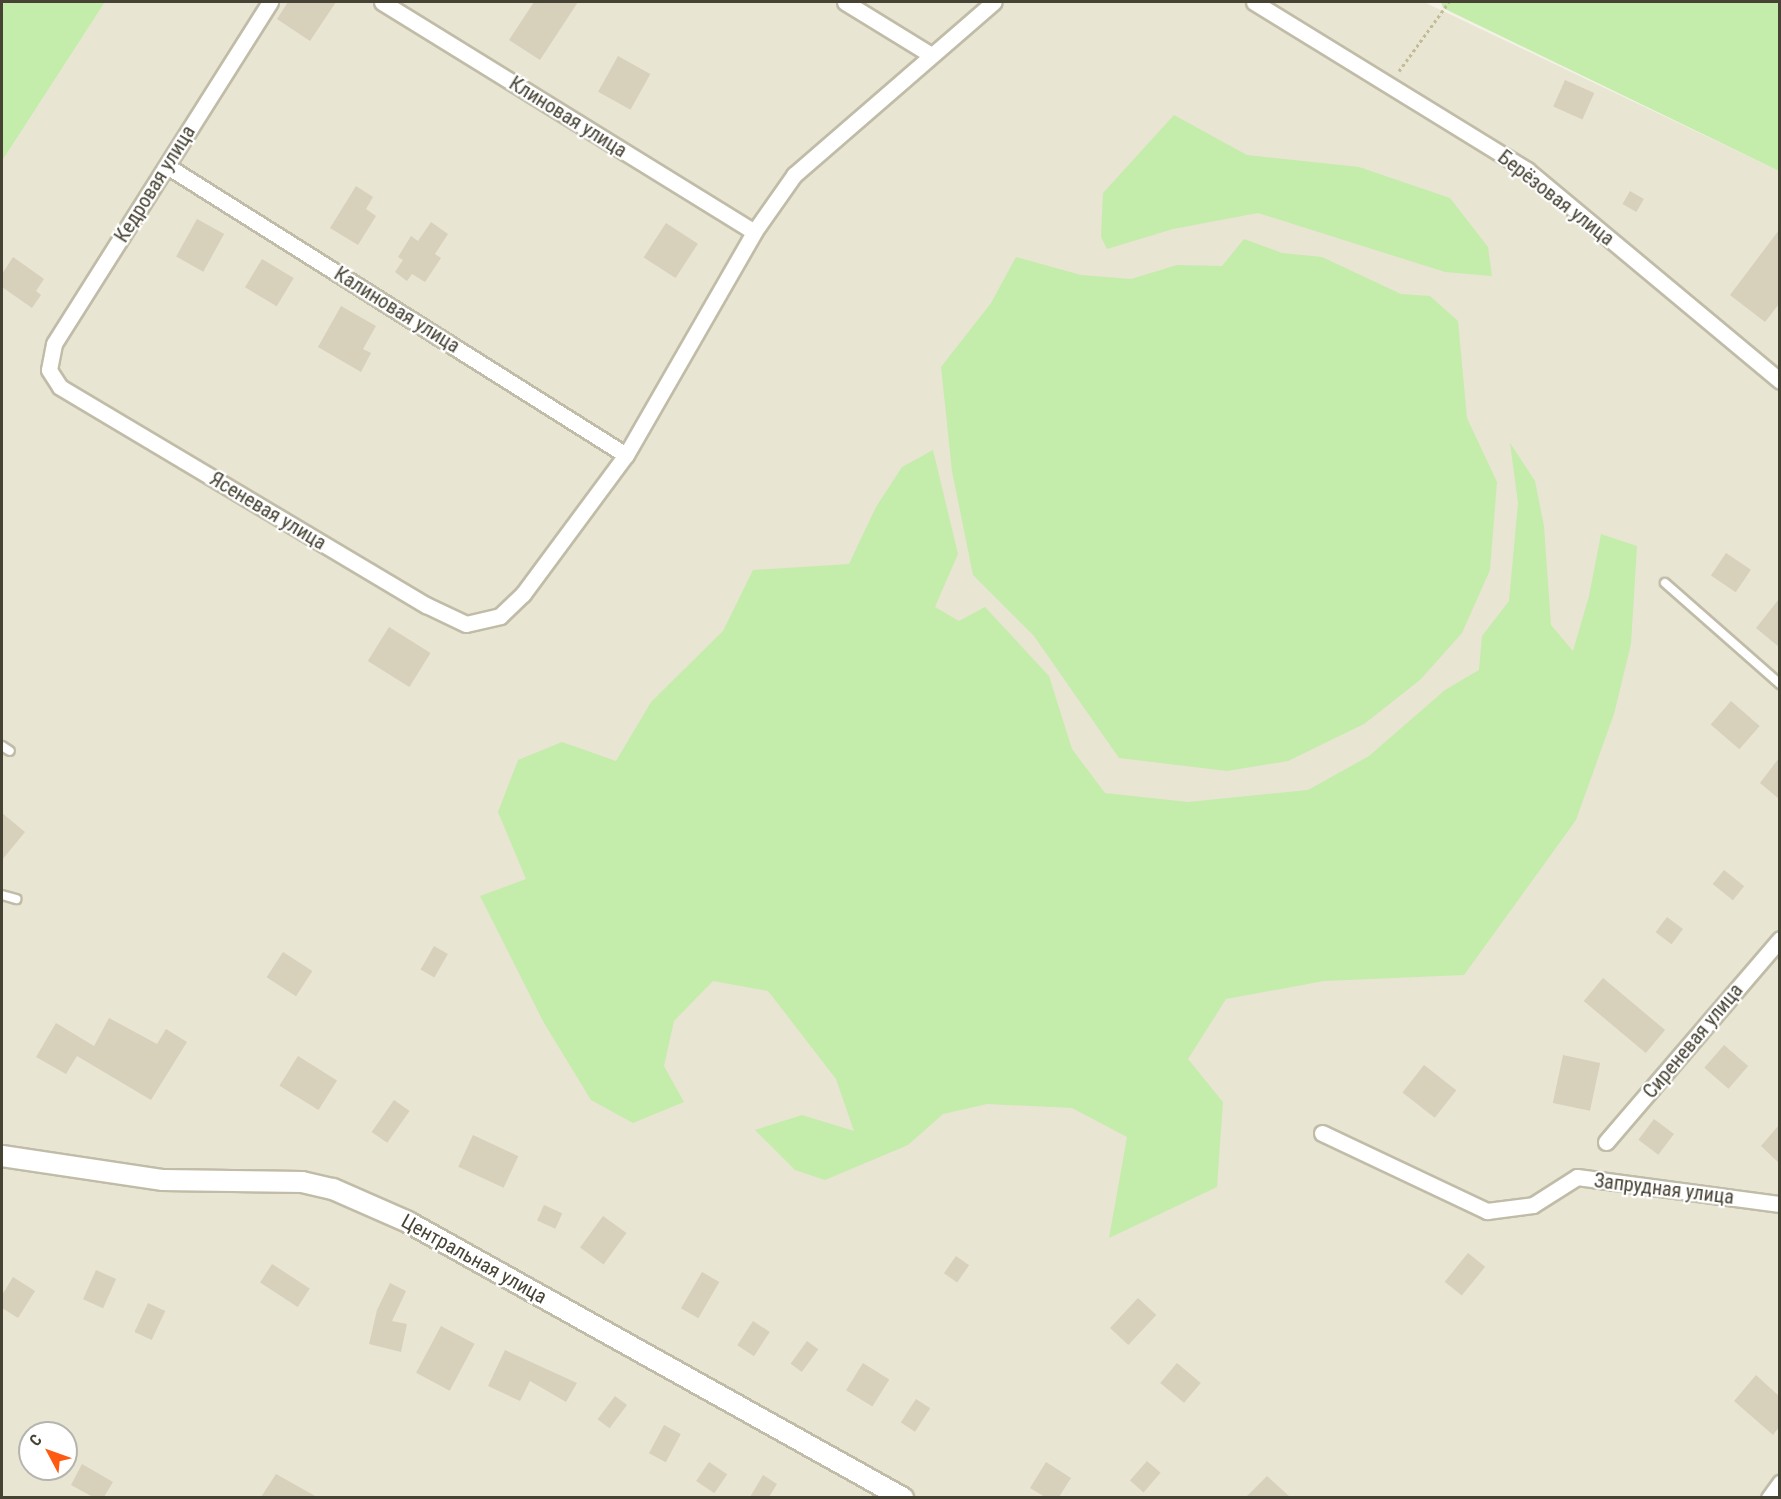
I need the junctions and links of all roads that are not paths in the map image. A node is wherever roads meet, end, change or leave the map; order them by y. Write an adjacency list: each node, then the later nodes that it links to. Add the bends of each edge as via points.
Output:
1 (270, 2): 7 (street, Кедровая улица)
2 (382, 2): 8 (street, Клиновая улица)
3 (845, 2): 6 (street)
4 (994, 2): 6 (street)
5 (1254, 2): 10 (street, Берёзовая улица, via 1527,170)
6 (932, 55): 8 (street, via 794,175)
7 (167, 166): 9 (street, Кедровая улица, via 54,344); 11 (street, Калиновая улица)
8 (754, 232): 11 (street)
9 (49, 370): 11 (street, Ясеневая улица, via 60,387 426,605 466,624 500,616 523,594)
10 (1779, 381)
11 (626, 455)
12 (1665, 583): 13 (lane)
13 (1779, 684)
14 (2, 746): 15 (lane)
15 (10, 751)
16 (2, 895): 17 (lane)
17 (16, 899)
18 (1779, 939): 20 (street, Сиреневая улица)
19 (1322, 1133): 22 (street, Запрудная улица, via 1487,1211 1533,1205 1577,1177)
20 (1606, 1142)
21 (2, 1156): 24 (street, Центральная улица, via 163,1180 302,1182 333,1189 408,1222)
22 (1779, 1204)
23 (1779, 1483): 25 (street)
24 (903, 1497)
25 (1769, 1497)

